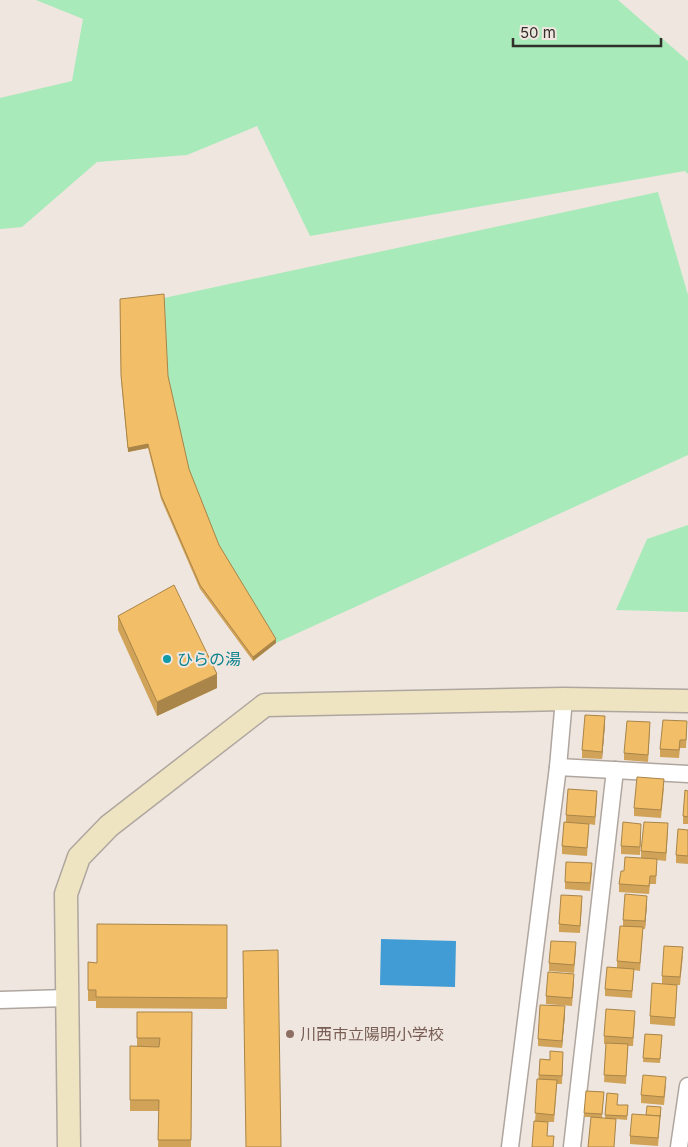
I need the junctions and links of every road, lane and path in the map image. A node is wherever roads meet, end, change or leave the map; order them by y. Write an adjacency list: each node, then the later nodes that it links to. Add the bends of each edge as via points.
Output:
1 (564, 699): 2 (street); 3 (street); 6 (street, via 264,705 109,826 79,857 66,894)
2 (688, 701)
3 (558, 768): 4 (street); 10 (street)
4 (615, 770): 5 (street); 11 (street)
5 (688, 774)
6 (67, 998): 7 (street); 9 (street)
7 (0, 1000)
8 (688, 1086): 12 (street)
9 (69, 1147)
10 (510, 1147)
11 (572, 1147)
12 (679, 1147)

